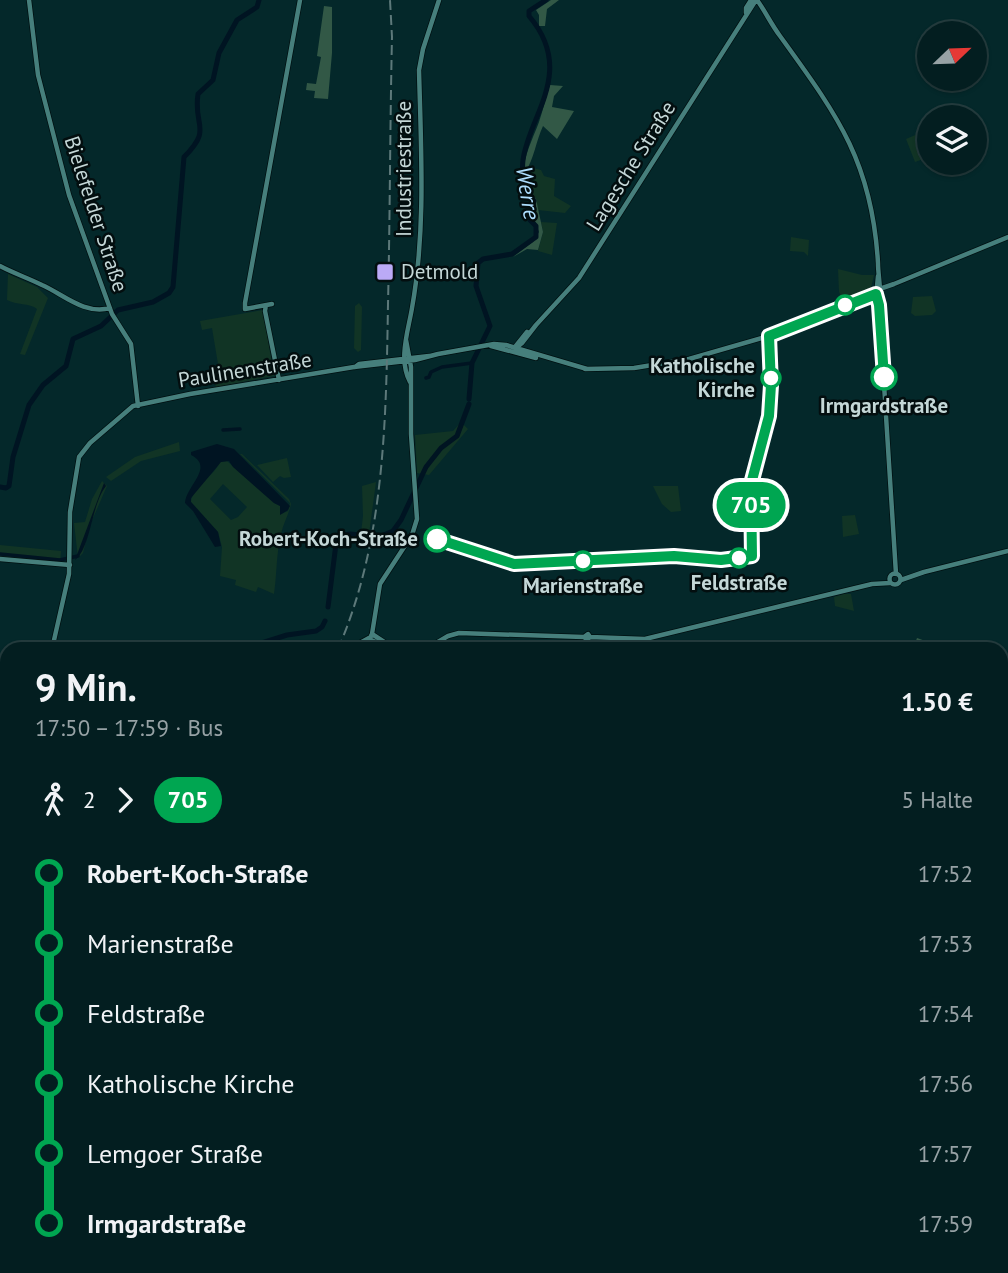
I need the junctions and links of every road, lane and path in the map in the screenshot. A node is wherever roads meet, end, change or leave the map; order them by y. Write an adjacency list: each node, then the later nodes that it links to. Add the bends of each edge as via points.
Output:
1 (29, 0): 8 (street, Bielefelder Straße, via 43,98 69,195)
2 (300, 0): 11 (street, via 245,309 269,305 265,312)
3 (439, 0): 10 (street, Industriestraße, via 419,71 420,235)
4 (754, 1): 7 (street, via 829,104 857,158 874,223); 9 (street, Lagesche Straße, via 579,278)
5 (1008, 237): 7 (street, Paulinenstraße)
6 (0, 266): 8 (street, via 92,309)
7 (878, 291): 9 (street, Paulinenstraße, via 769,336 689,359 634,368 587,369); 16 (street)
8 (110, 308): 12 (street, Bielefelder Straße, via 131,344)
9 (514, 349): 10 (street, Paulinenstraße, via 496,344)
10 (407, 359): 11 (street, Paulinenstraße); 17 (street, Industriestraße, via 418,512 414,531 380,584)
11 (279, 380): 12 (street, Paulinenstraße)
12 (140, 405): 15 (street, Paulinenstraße, via 129,409 81,453 70,512)
13 (1008, 551): 16 (street)
14 (0, 559): 15 (street)
15 (70, 561): 18 (street, Paulinenstraße)
16 (895, 578): 22 (street, via 645,639 459,633)
17 (370, 636): 19 (street); 20 (street); 21 (street)
18 (54, 642)
19 (360, 642)
20 (368, 642)
21 (373, 642)
22 (438, 642)

